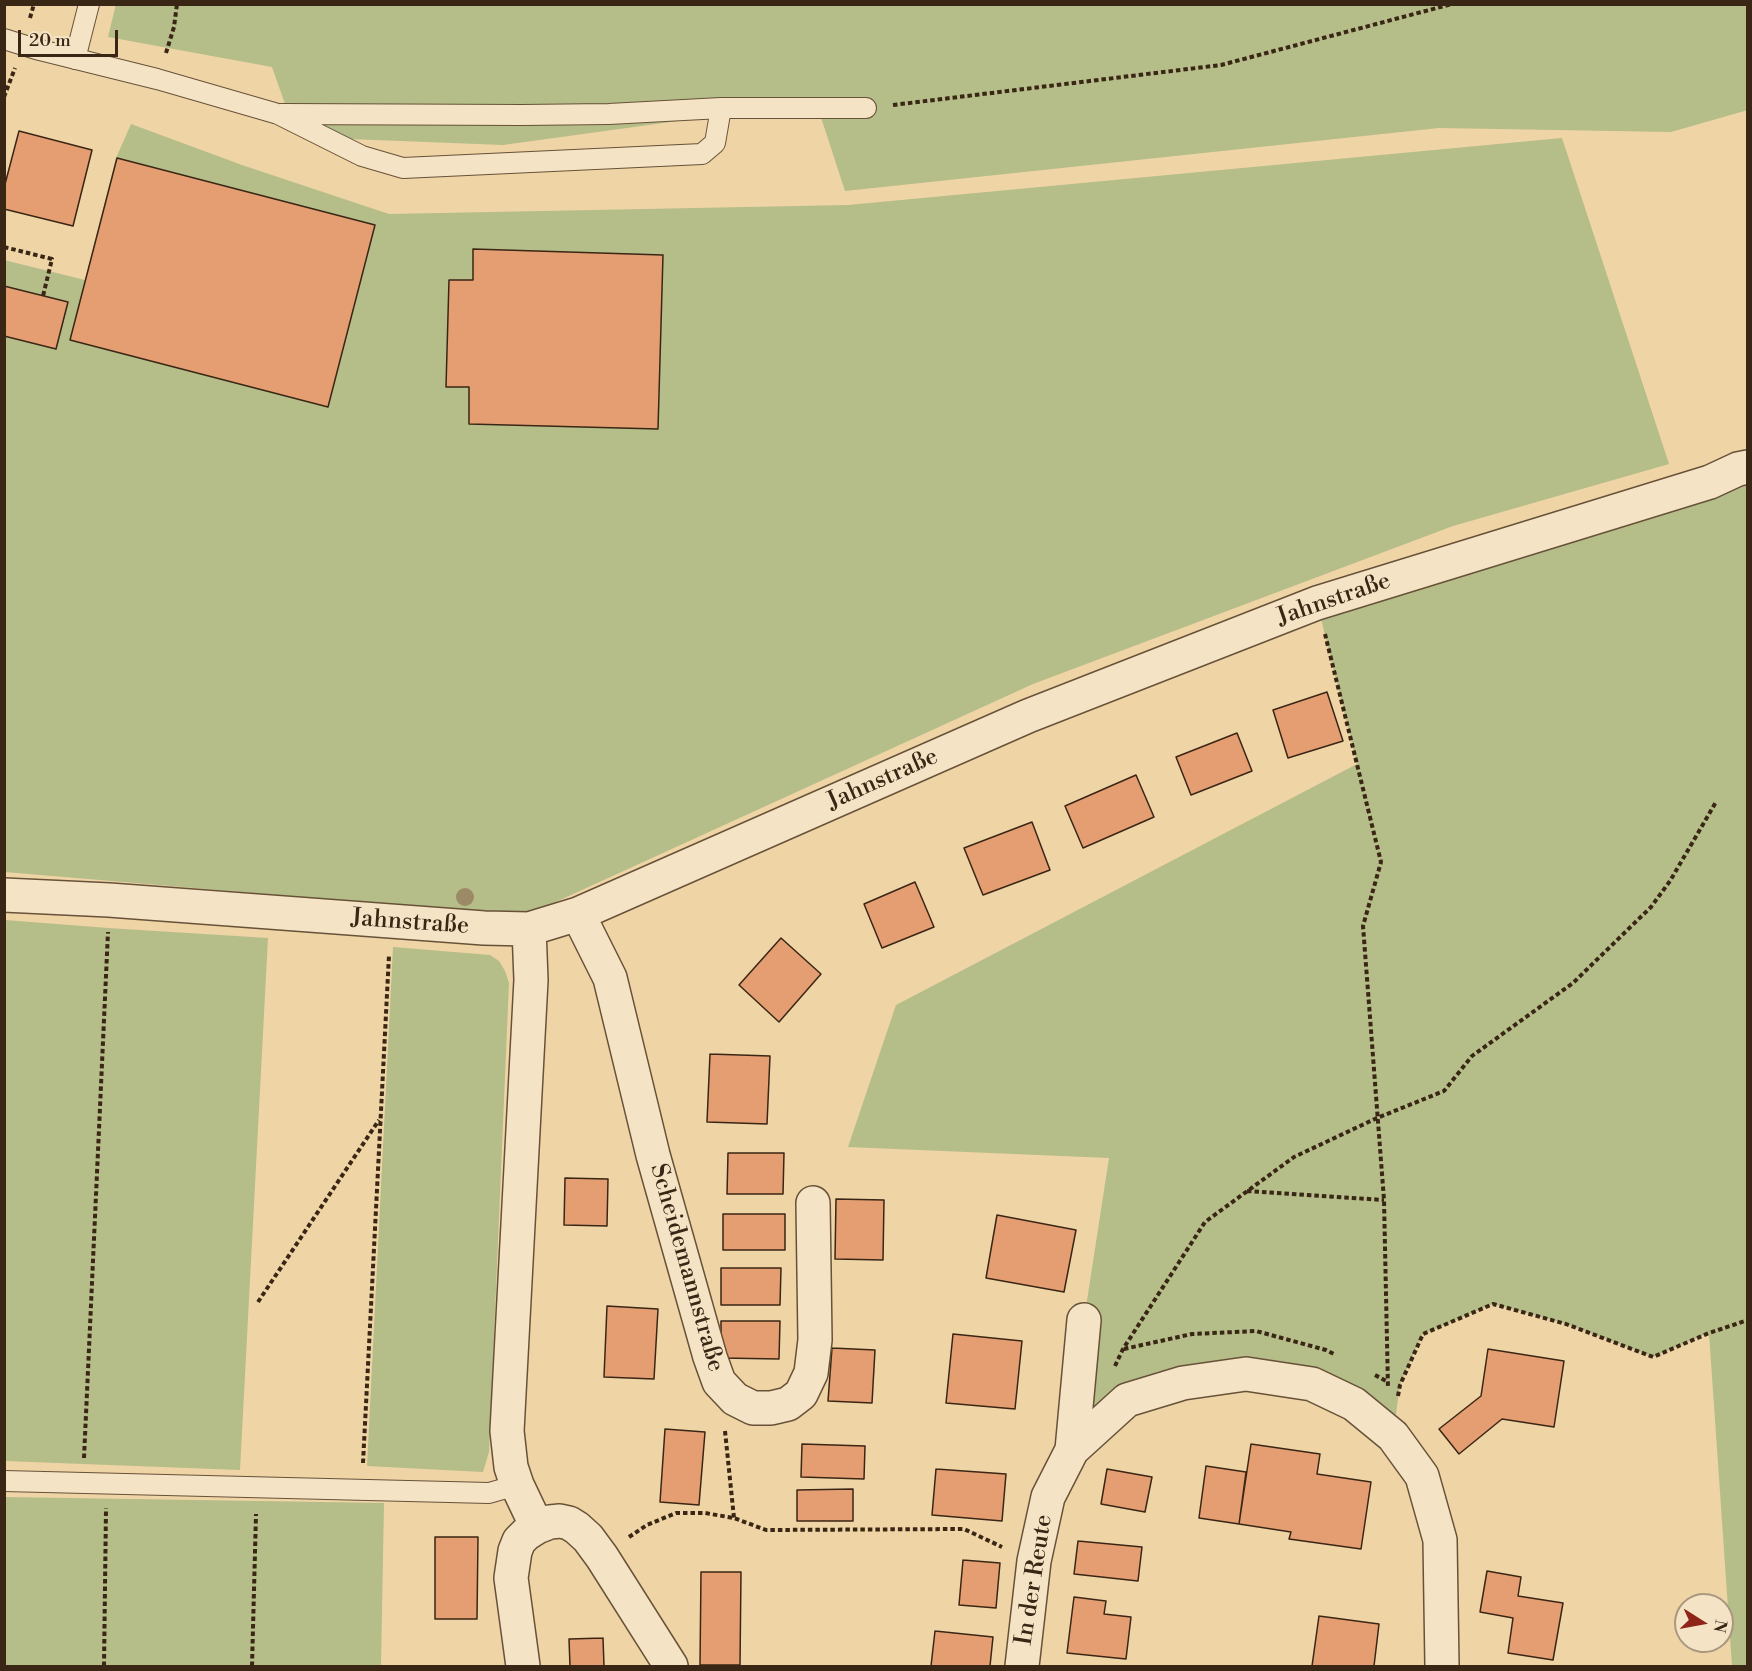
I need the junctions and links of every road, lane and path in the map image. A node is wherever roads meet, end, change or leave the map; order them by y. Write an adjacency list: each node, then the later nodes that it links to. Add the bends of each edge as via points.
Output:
1 (89, 4): 5 (lane)
2 (177, 4): 6 (path, via 174,27)
3 (1452, 4): 8 (path, via 1221,65)
4 (4, 39): 5 (lane)
5 (75, 59): 6 (lane)
6 (157, 79): 9 (lane)
7 (721, 108): 8 (lane); 9 (lane, via 609,114); 9 (lane, via 715,142 702,154 403,168 362,156)
8 (866, 108)
9 (278, 114)
10 (4, 247): 11 (path, via 52,259)
11 (43, 296)
12 (1744, 463): 13 (street, Jahnstraße, via 1710,482)
13 (1317, 603): 17 (street, Jahnstraße, via 1028,716); 20 (path, via 1381,862 1364,926)
14 (1716, 802): 20 (path, via 1651,907 1573,983 1472,1056 1444,1091)
15 (4, 895): 16 (street, Jahnstraße)
16 (109, 900): 18 (street, Jahnstraße); 33 (path)
17 (578, 914): 19 (street, Jahnstraße); 29 (street, Scheidemannstraße, via 610,978 653,1155)
18 (391, 921): 19 (street, Jahnstraße); 21 (path)
19 (529, 929): 35 (street, via 531,980 507,1408 508,1449)
20 (1377, 1118): 22 (path, via 1293,1157); 23 (path)
21 (380, 1119): 25 (path); 37 (path)
22 (1247, 1191): 23 (path); 28 (path, via 1205,1222)
23 (1384, 1200): 30 (path)
24 (813, 1203): 29 (street, Scheidemannstraße, via 815,1340 811,1373 801,1394 788,1404 753,1408 735,1399)
25 (258, 1302)
26 (1084, 1320): 31 (street, In der Reute)
27 (1748, 1320): 30 (path, via 1653,1357 1566,1323 1493,1304 1423,1335 1400,1385)
28 (1113, 1369)
29 (719, 1382): 38 (path)
30 (1393, 1436): 31 (street, via 1354,1404 1312,1384 1246,1374 1184,1383 1127,1400); 47 (street, via 1422,1476 1440,1540)
31 (1072, 1450): 41 (street, In der Reute, via 1048,1497)
32 (4, 1481): 33 (lane)
33 (83, 1483): 34 (lane)
34 (106, 1484): 36 (lane); 42 (path)
35 (516, 1485): 37 (lane, via 489,1493); 39 (street)
36 (257, 1488): 37 (lane); 43 (path)
37 (362, 1491)
38 (734, 1518): 40 (path, via 676,1513 646,1525); 41 (path, via 766,1530 964,1529)
39 (537, 1527): 40 (street, via 550,1522 569,1523 588,1538); 44 (street, via 519,1541 512,1564)
40 (602, 1557): 45 (street)
41 (1034, 1561): 46 (street, In der Reute)
42 (104, 1666)
43 (252, 1666)
44 (523, 1666)
45 (671, 1666)
46 (1022, 1666)
47 (1442, 1666)

